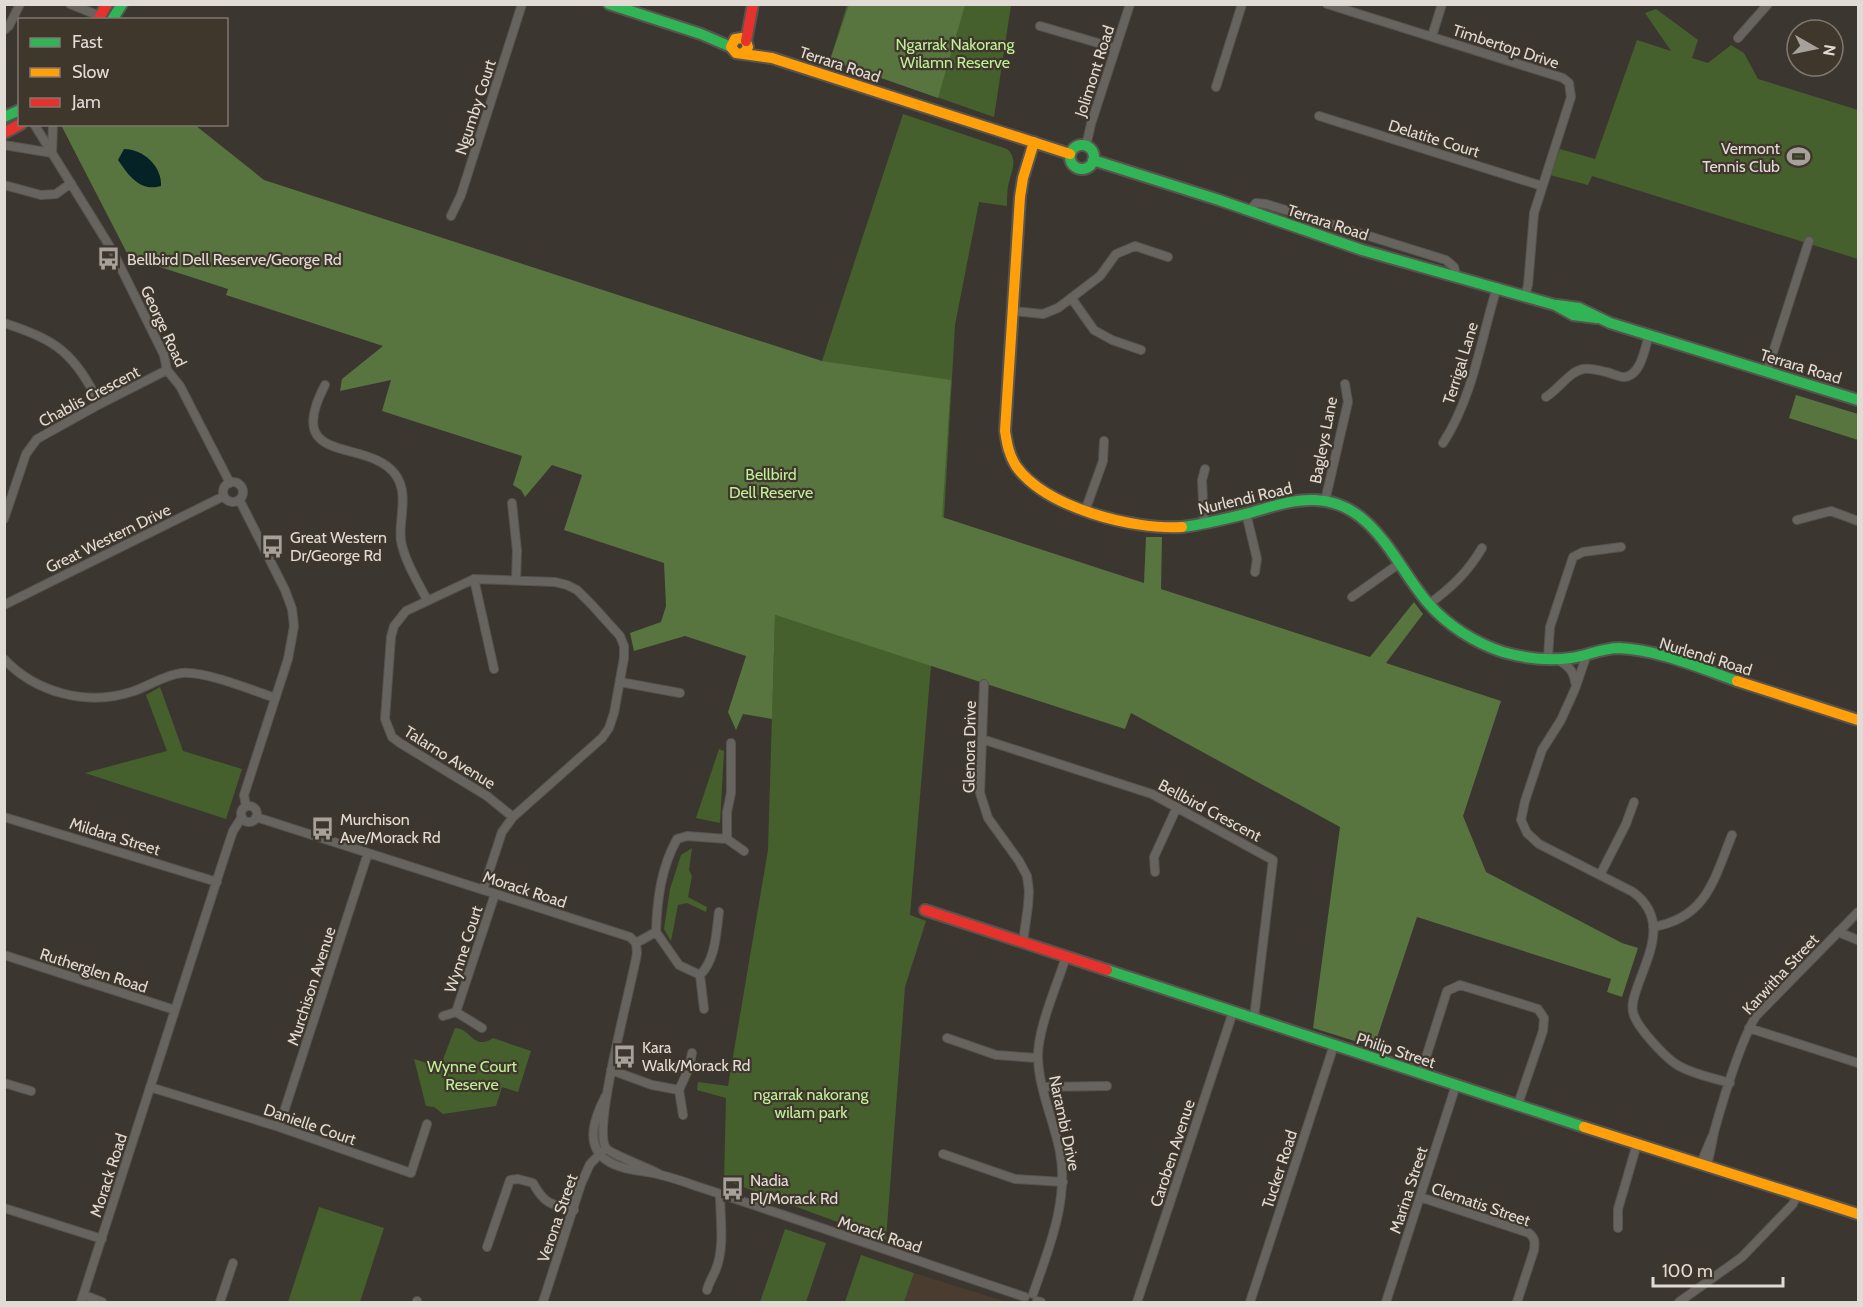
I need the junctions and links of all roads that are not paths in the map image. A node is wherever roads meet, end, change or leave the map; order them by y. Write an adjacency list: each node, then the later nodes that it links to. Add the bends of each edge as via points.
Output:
1 (70, 4): 13 (street)
2 (107, 4): 13 (street)
3 (122, 4): 14 (street)
4 (522, 4): 38 (street, Ngumby Court, via 461,195)
5 (609, 4): 19 (street, Terrara Road)
6 (1130, 4): 20 (street, Jolimont Road)
7 (1242, 4): 21 (street)
8 (1327, 4): 17 (street, Timbertop Drive)
9 (1442, 4): 17 (street)
10 (1768, 4): 18 (street)
11 (16, 6): 16 (street)
12 (751, 9): 19 (street)
13 (100, 18)
14 (113, 18)
15 (1040, 26): 20 (street)
16 (4, 30)
17 (1432, 36): 37 (street, Timbertop Drive, via 1569,83 1571,97)
18 (1738, 38)
19 (740, 43): 29 (street, Terrara Road, via 772,58)
20 (1115, 48): 31 (street, Jolimont Road)
21 (1216, 87)
22 (18, 111): 24 (street)
23 (1319, 116): 37 (street, Delatite Court)
24 (4, 117)
25 (18, 126): 28 (street)
26 (35, 126): 32 (street, George Road)
27 (53, 126): 32 (street)
28 (4, 133)
29 (1034, 142): 33 (street, Terrara Road); 44 (street, Nurlendi Road, via 1020,197)
30 (4, 145): 32 (street)
31 (1086, 146): 33 (street, via 1075,147); 34 (street)
32 (52, 153): 35 (street, George Road)
33 (1070, 154): 34 (street, via 1072,164 1078,168 1088,167)
34 (1093, 160): 41 (street, Terrara Road, via 1362,250)
35 (71, 183): 36 (street, via 56,194 41,195); 48 (street, George Road, via 112,250 164,355)
36 (4, 185)
37 (1542, 186): 42 (street, Timbertop Drive, via 1534,213)
38 (450, 216)
39 (1809, 241): 49 (street)
40 (1168, 257): 43 (street, via 1135,246 1116,254 1100,276)
41 (1497, 287): 42 (street, Terrara Road); 56 (street, Terrigal Lane, via 1477,364 1456,423)
42 (1525, 296): 46 (street, Terrara Road, via 1559,306 1572,315 1594,317)
43 (1072, 298): 44 (street, via 1043,314); 47 (street, via 1094,330)
44 (1013, 311): 63 (street, Nurlendi Road, via 1005,431 1012,461 1039,489)
45 (4, 323): 54 (street, via 40,335 66,352 81,369)
46 (1649, 335): 49 (street, Terrara Road); 52 (street, via 1633,374 1624,377 1581,369)
47 (1142, 350)
48 (167, 370): 54 (street, Chablis Crescent); 58 (street, George Road, via 180,386)
49 (1767, 371): 53 (street, Terrara Road)
50 (1345, 384): 61 (street, Bagleys Lane, via 1348,402)
51 (325, 385): 76 (street, via 314,417 316,431 323,442 378,460 396,475 403,499 402,544)
52 (1546, 397)
53 (1858, 400)
54 (100, 404): 65 (street, Chablis Crescent, via 37,439 26,454)
55 (1104, 441): 63 (street, via 1103,461)
56 (1443, 443)
57 (1205, 469): 68 (street)
58 (230, 483): 59 (street); 60 (street, via 242,486)
59 (224, 496): 60 (street, via 230,502); 78 (street, Great Western Drive)
60 (240, 501): 87 (street, via 292,609 292,643)
61 (1324, 501): 64 (street, Nurlendi Road, via 1303,500); 71 (street, Nurlendi Road, via 1340,505 1365,521)
62 (512, 503): 74 (street)
63 (1085, 511): 68 (street, Nurlendi Road, via 1156,527)
64 (1246, 513): 68 (street, Nurlendi Road); 72 (street, via 1257,559)
65 (4, 519)
66 (1797, 520): 67 (street, via 1831,511)
67 (1858, 520)
68 (1204, 523)
69 (1621, 547): 80 (street, via 1573,557 1550,627)
70 (1482, 548): 77 (street, via 1459,580)
71 (1400, 563): 75 (street); 77 (street, Nurlendi Road)
72 (1255, 572)
73 (474, 579): 74 (street, Talarno Avenue); 76 (street, Talarno Avenue); 82 (street)
74 (516, 580): 83 (street, Talarno Avenue, via 555,582 577,590 620,636 624,658)
75 (1352, 597)
76 (428, 600): 97 (street, Talarno Avenue, via 406,611 394,626 384,719 392,737)
77 (1429, 604): 80 (street, Nurlendi Road, via 1458,629 1485,645 1511,655)
78 (5, 605)
79 (1587, 654): 80 (street, Nurlendi Road); 85 (street); 88 (street, Nurlendi Road, via 1606,648 1669,658)
80 (1552, 658): 85 (street, via 1574,674)
81 (4, 659): 87 (street, via 44,688 84,698 132,692 157,679 183,673 204,675)
82 (494, 669)
83 (620, 682): 86 (street); 97 (street, Talarno Avenue, via 609,728 602,738)
84 (984, 684): 89 (street, Glenora Drive)
85 (1575, 689): 103 (street, via 1562,720 1542,750 1521,820 1539,844)
86 (680, 693)
87 (275, 698): 92 (street, via 244,795)
88 (1858, 720)
89 (982, 739): 93 (street, Bellbird Crescent, via 1152,794); 114 (street, Glenora Drive, via 983,805 1027,876)
90 (730, 743): 99 (street)
91 (1634, 802): 103 (street)
92 (246, 806): 95 (street); 96 (street, via 255,810)
93 (1177, 807): 102 (street, via 1154,857); 124 (street, Bellbird Crescent, via 1273,860)
94 (4, 817): 104 (street, Mildara Street)
95 (242, 817): 96 (street, via 250,821); 104 (street, Morack Road, via 233,831)
96 (256, 817): 101 (street, Morack Road)
97 (513, 817): 105 (street, Talarno Avenue, via 502,832)
98 (1732, 835): 110 (street, via 1703,901 1685,916)
99 (727, 839): 100 (street); 111 (street, via 676,839 663,872)
100 (744, 851)
101 (368, 853): 105 (street, Morack Road); 145 (street, Murchison Avenue)
102 (1155, 872)
103 (1600, 875): 110 (street, via 1639,897 1649,911)
104 (217, 882): 120 (street, Morack Road)
105 (483, 890): 106 (street, Morack Road)
106 (495, 894): 115 (street, Morack Road, via 622,934); 121 (street, Wynne Court)
107 (925, 910): 114 (street, Philip Street)
108 (719, 912): 118 (street, via 711,957)
109 (1858, 912): 112 (street, Karwitha Street)
110 (1653, 927): 135 (street, via 1653,941 1634,998 1637,1023 1680,1066)
111 (656, 932): 115 (street); 118 (street, via 679,965)
112 (1838, 932): 113 (street); 126 (street, Karwitha Street, via 1756,1016)
113 (1858, 940)
114 (1023, 942): 117 (street, Philip Street)
115 (636, 943): 132 (street, via 636,963)
116 (4, 955): 120 (street, Rutherglen Road)
117 (1066, 957): 122 (street, Philip Street); 130 (street, Narambi Drive, via 1041,1035)
118 (700, 975): 119 (street)
119 (704, 1009)
120 (175, 1010): 138 (street, Morack Road)
121 (456, 1012): 123 (street, Wynne Court); 125 (street, Wynne Court)
122 (1233, 1012): 124 (street, Philip Street); 168 (street, Caroben Avenue)
123 (443, 1016)
124 (1254, 1018): 128 (street, Philip Street)
125 (482, 1028)
126 (1749, 1028): 131 (street); 135 (street, Karwitha Street)
127 (947, 1038): 130 (street, via 996,1055)
128 (1334, 1044): 133 (street, Philip Street); 169 (street, Tucker Road)
129 (692, 1053): 140 (street, via 690,1068)
130 (1038, 1058): 139 (street, Narambi Drive)
131 (1858, 1064)
132 (611, 1070): 140 (street); 147 (street)
133 (1421, 1073): 136 (street, Philip Street); 142 (street, via 1447,991 1460,985 1527,1005 1538,1009 1544,1018 1543,1031)
134 (4, 1083): 141 (street)
135 (1730, 1083): 149 (street, Karwitha Street)
136 (1456, 1085): 142 (street, Philip Street); 153 (street, Marina Street)
137 (1107, 1086): 139 (street)
138 (150, 1087): 145 (street, Danielle Court); 158 (street, Morack Road)
139 (1043, 1087): 150 (street, Narambi Drive, via 1060,1150)
140 (679, 1090): 143 (street)
141 (31, 1091)
142 (1518, 1104): 146 (street, Philip Street)
143 (682, 1115)
144 (427, 1124): 145 (street, Danielle Court, via 411,1173)
145 (279, 1127)
146 (1637, 1144): 149 (street, Philip Street); 157 (street, via 1618,1209)
147 (603, 1151): 151 (street, Morack Road); 155 (street, Verona Street, via 590,1164)
148 (943, 1154): 150 (street, via 1016,1179)
149 (1704, 1164): 152 (street, Philip Street)
150 (1063, 1182): 164 (street, Narambi Drive, via 1060,1210)
151 (720, 1194): 161 (street, via 719,1258); 163 (street, Morack Road)
152 (1797, 1194): 156 (street, Philip Street); 172 (street, via 1789,1208 1742,1257)
153 (1420, 1197): 170 (street, Marina Street); 171 (street, Clematis Street, via 1533,1236 1534,1250)
154 (4, 1208): 158 (street)
155 (574, 1210): 159 (street, via 547,1203 532,1183 510,1180); 167 (street, Verona Street)
156 (1858, 1214)
157 (1618, 1228)
158 (102, 1239): 162 (street, Morack Road)
159 (487, 1247)
160 (233, 1263): 166 (street)
161 (707, 1290)
162 (82, 1299): 165 (street)
163 (1025, 1300): 164 (street, via 1029,1293)
164 (1037, 1300)
165 (102, 1302)
166 (220, 1302)
167 (543, 1302)
168 (1137, 1302)
169 (1250, 1302)
170 (1386, 1302)
171 (1517, 1302)
172 (1679, 1302)

